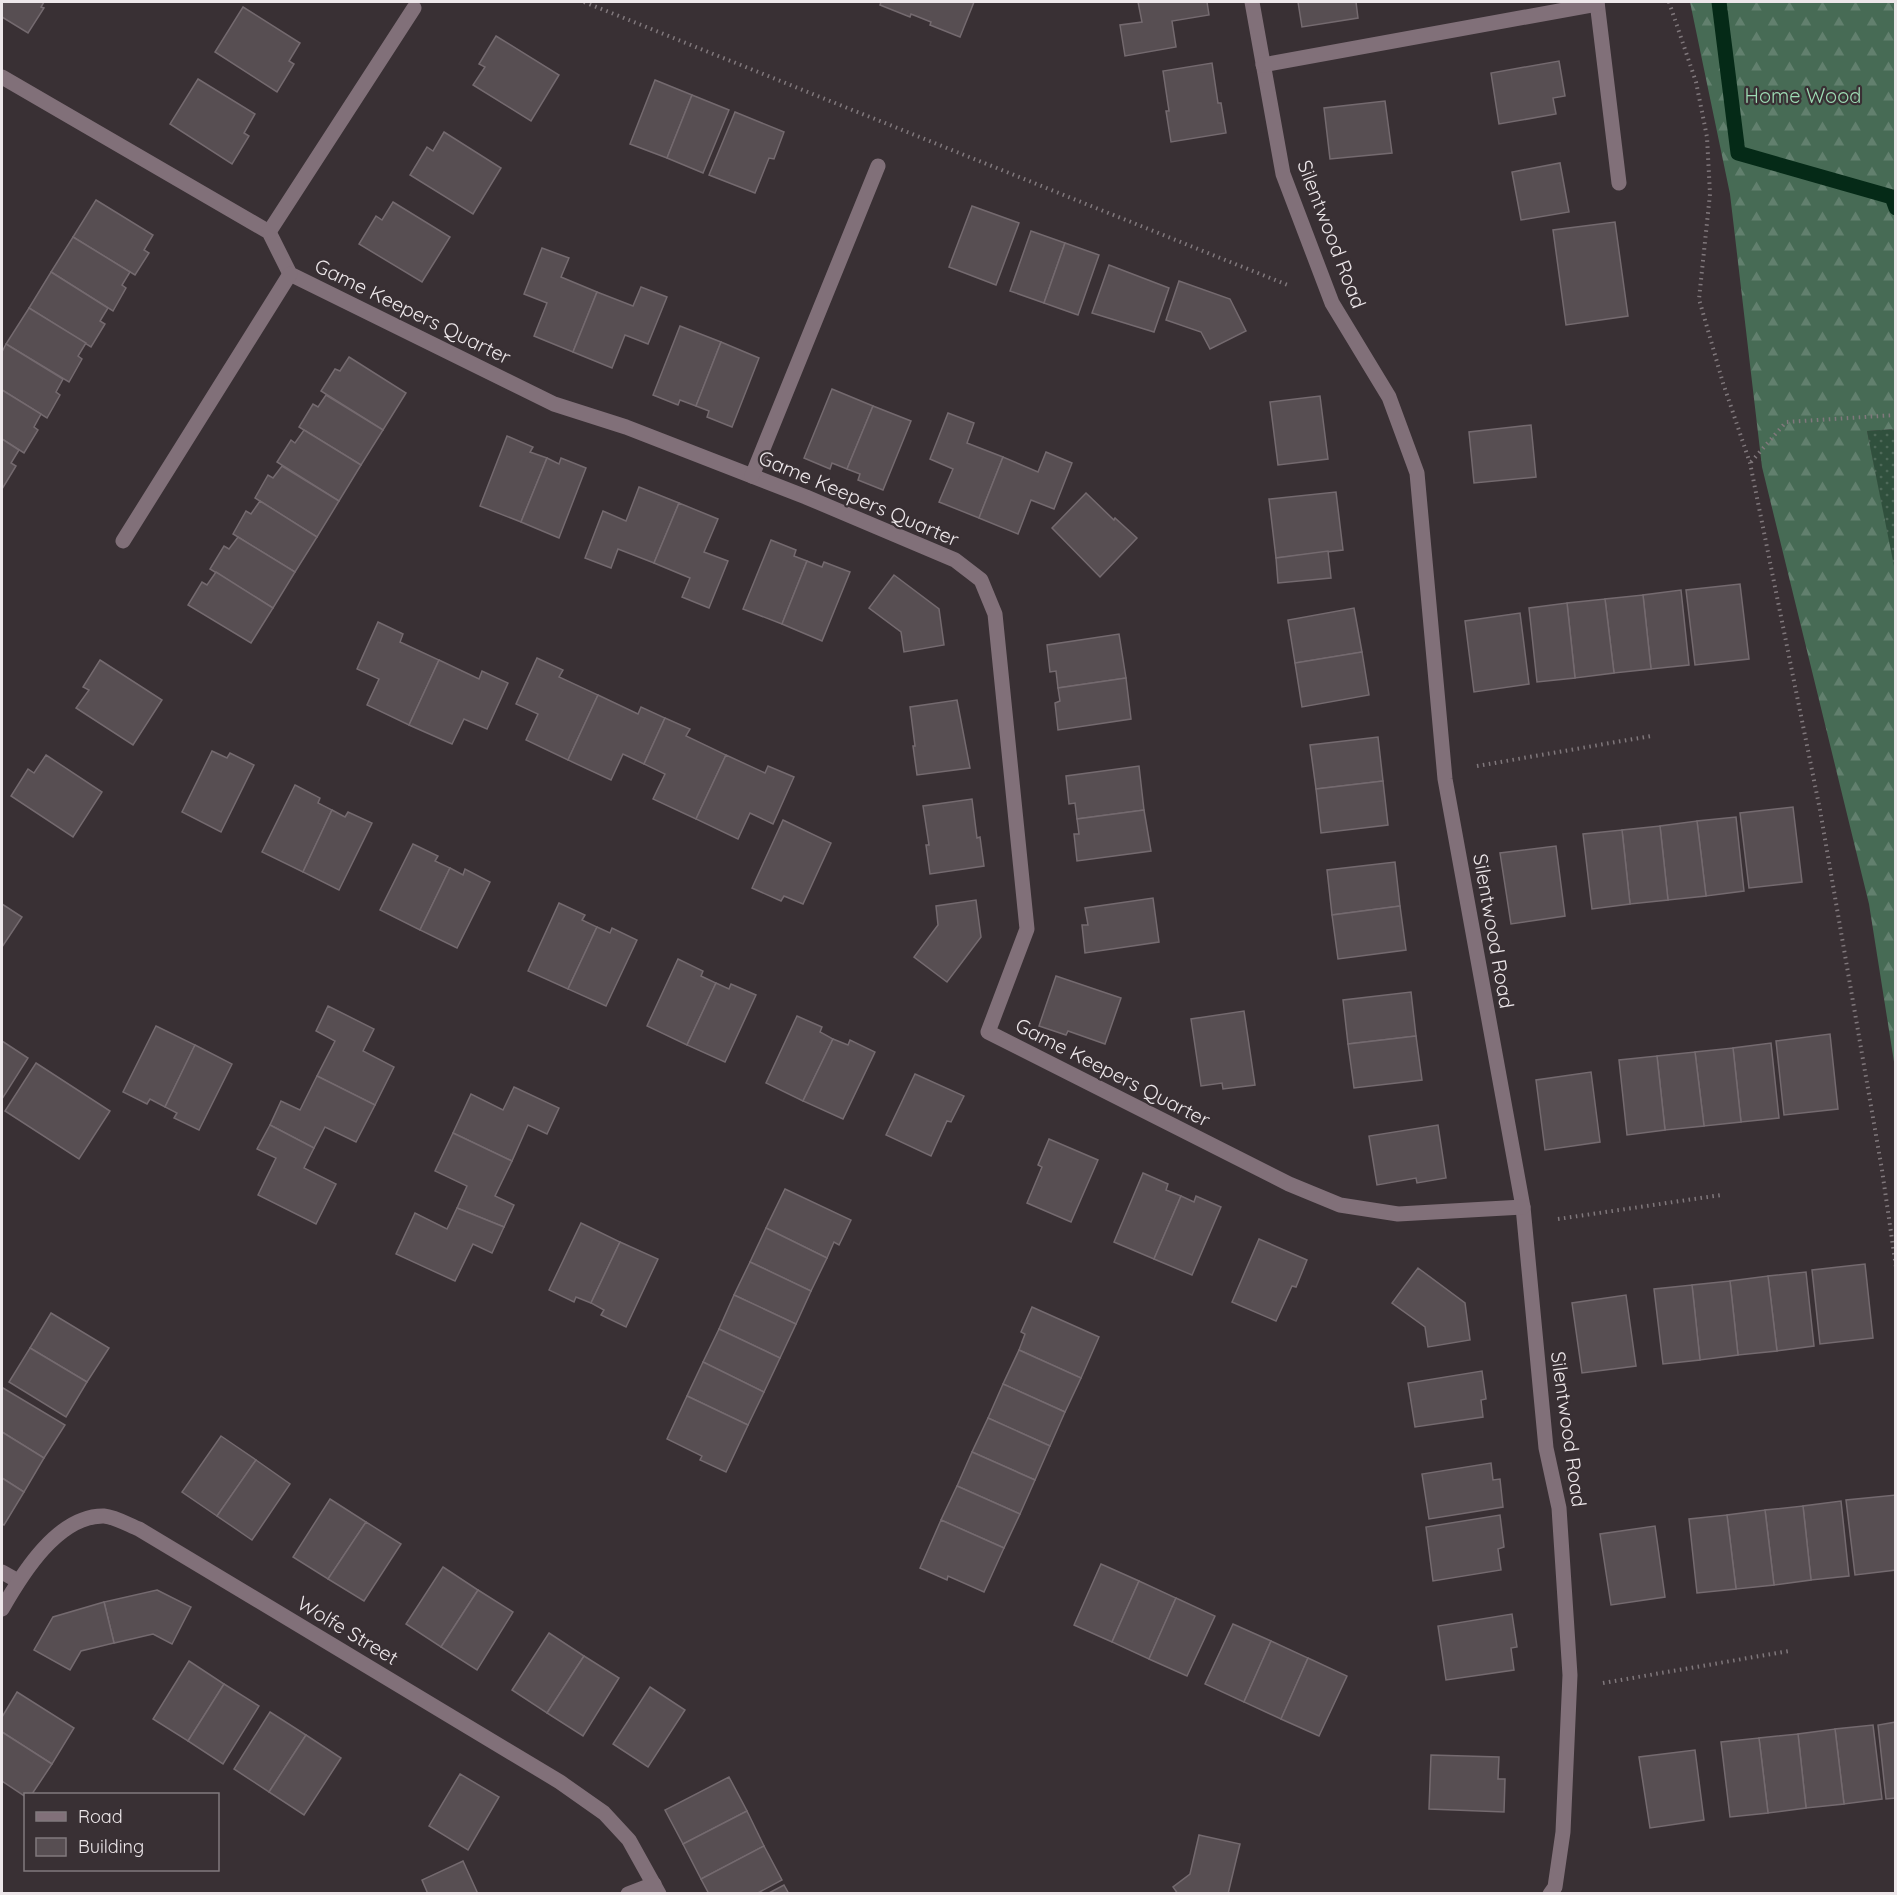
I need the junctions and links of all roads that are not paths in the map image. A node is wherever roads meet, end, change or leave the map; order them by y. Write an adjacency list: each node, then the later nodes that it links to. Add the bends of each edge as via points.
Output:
1 (1252, 2): 4 (street, Silentwood Road)
2 (1597, 3): 4 (street); 7 (street)
3 (414, 8): 8 (street)
4 (1263, 65): 12 (street, Silentwood Road, via 1283,174 1332,303 1389,397 1417,473 1445,772)
5 (2, 77): 8 (street)
6 (878, 166): 10 (street)
7 (1618, 183)
8 (269, 232): 9 (street, Game Keepers Quarter)
9 (290, 273): 10 (street, Game Keepers Quarter, via 554,404); 11 (street)
10 (752, 476): 12 (street, Game Keepers Quarter, via 955,560 981,580 995,614 1027,929 988,1032 1289,1184 1340,1205 1398,1214)
11 (123, 541)
12 (1523, 1207): 18 (street, Silentwood Road, via 1546,1448 1559,1508 1570,1688 1563,1832 1555,1887)
13 (2, 1572): 14 (street)
14 (18, 1581): 15 (street, Wolfe Street); 16 (street, Wolfe Street, via 46,1545 78,1520 105,1516 140,1529 569,1788 604,1813 629,1840)
15 (2, 1609)
16 (656, 1889): 17 (street)
17 (628, 1893)
18 (1550, 1893)

